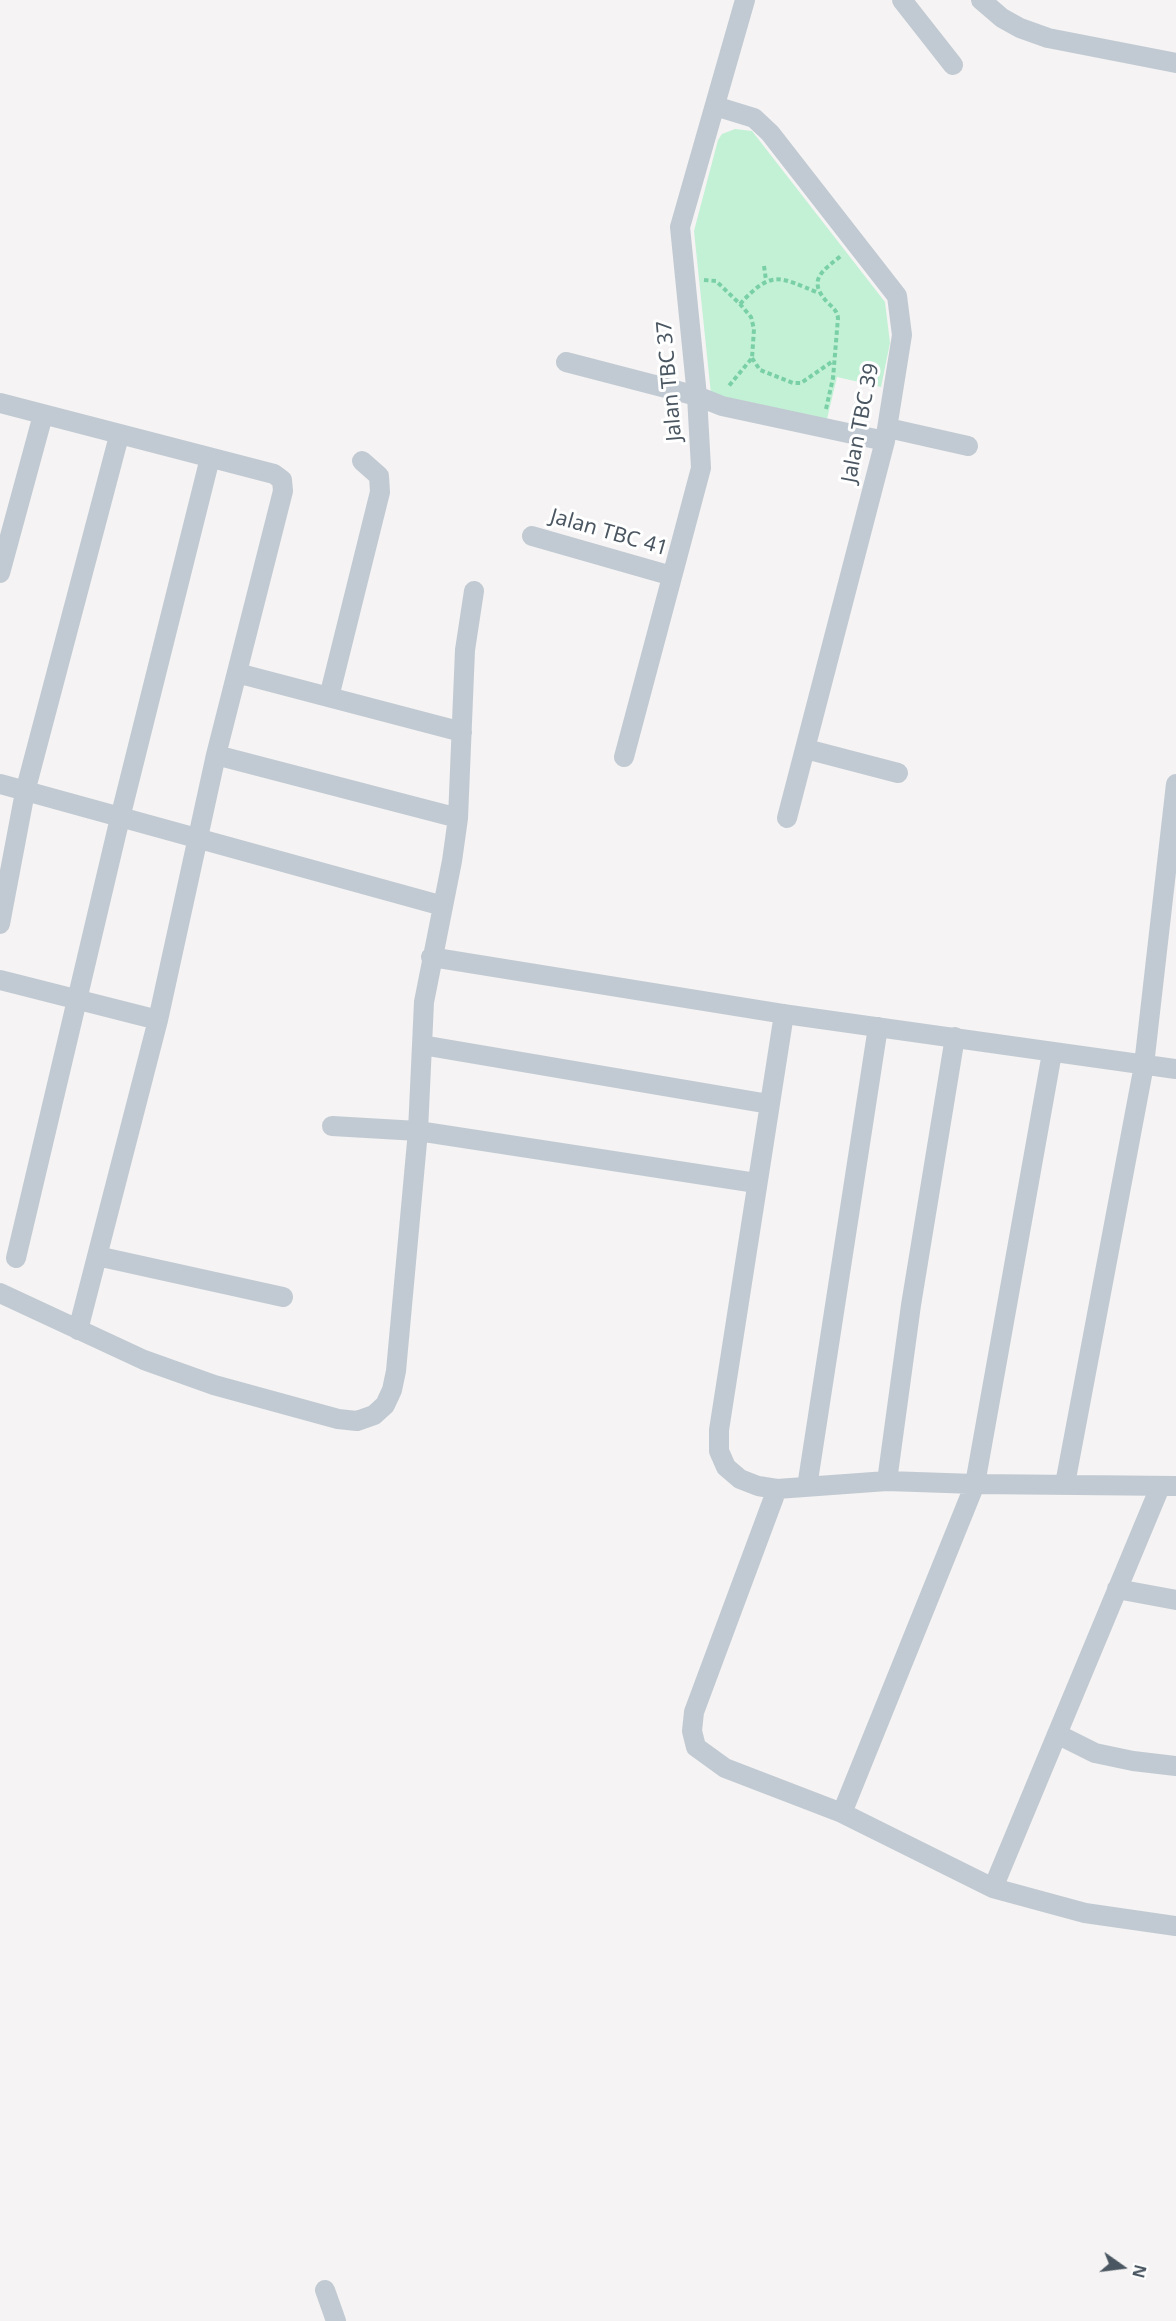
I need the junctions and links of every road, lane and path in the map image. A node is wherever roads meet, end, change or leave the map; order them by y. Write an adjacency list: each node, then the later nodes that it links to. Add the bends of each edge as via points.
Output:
1 (745, 0): 6 (street, Jalan TBC 37)
2 (902, 0): 5 (street)
3 (981, 0): 4 (street, via 1011,23 1048,38)
4 (1176, 63)
5 (953, 65)
6 (715, 106): 7 (street, Jalan TBC 39, via 754,118 770,133); 10 (street, Jalan TBC 37, via 680,227)
7 (857, 243): 11 (path, via 822,272 817,282); 21 (street, Jalan TBC 39, via 897,296 902,335)
8 (764, 266): 9 (path)
9 (766, 280): 11 (path, via 780,279); 12 (path)
10 (686, 282): 12 (path, via 716,281); 16 (street, Jalan TBC 37)
11 (820, 294): 14 (path, via 837,314)
12 (740, 304): 13 (path, via 751,316 754,329)
13 (752, 358): 14 (path, via 760,370 793,383 801,383); 18 (path, via 728,387)
14 (834, 361): 20 (path)
15 (566, 362): 16 (street)
16 (697, 396): 18 (street); 28 (street, Jalan TBC 37, via 701,468)
17 (0, 404): 19 (street)
18 (722, 406): 20 (street)
19 (43, 415): 22 (street); 27 (street)
20 (821, 427): 21 (street)
21 (887, 435): 23 (street); 33 (street, Jalan TBC 39)
22 (119, 436): 24 (street); 39 (street)
23 (968, 446)
24 (210, 458): 30 (street, via 274,474 282,480 283,491); 40 (street)
25 (362, 461): 31 (street, via 379,476 380,492)
26 (532, 536): 28 (street, Jalan TBC 41)
27 (0, 573)
28 (672, 576): 35 (street, Jalan TBC 37)
29 (474, 591): 32 (street, via 465,650)
30 (237, 673): 31 (street); 34 (street)
31 (329, 697): 32 (street)
32 (462, 732): 41 (street)
33 (806, 749): 36 (street); 42 (street, Jalan TBC 39)
34 (216, 755): 41 (street); 43 (street)
35 (624, 757)
36 (898, 773)
37 (0, 784): 39 (street)
38 (1176, 784): 55 (street)
39 (25, 792): 40 (street); 45 (street)
40 (120, 818): 43 (street); 48 (street)
41 (458, 818): 44 (street)
42 (787, 818)
43 (198, 840): 44 (street); 50 (street)
44 (443, 906): 46 (street)
45 (0, 924)
46 (431, 957): 49 (street); 53 (street)
47 (0, 980): 48 (street)
48 (77, 998): 50 (street); 62 (street)
49 (784, 1014): 51 (street); 57 (street)
50 (158, 1020): 61 (street)
51 (878, 1027): 52 (street); 69 (street)
52 (956, 1037): 54 (street); 66 (street, via 911,1305)
53 (422, 1045): 57 (street); 59 (street)
54 (1052, 1053): 55 (street); 67 (street)
55 (1144, 1065): 56 (street); 68 (street)
56 (1176, 1070)
57 (770, 1104): 60 (street)
58 (332, 1126): 59 (street)
59 (418, 1131): 60 (street); 65 (street, via 396,1371 392,1390 375,1415 357,1421 338,1419 214,1385 144,1360)
60 (756, 1183): 71 (street, via 719,1451 726,1467 740,1479)
61 (98, 1256): 64 (street); 65 (street)
62 (16, 1258)
63 (0, 1293): 65 (street)
64 (283, 1297)
65 (78, 1330)
66 (887, 1481): 67 (street); 69 (street)
67 (975, 1484): 68 (street); 76 (street)
68 (1065, 1484): 70 (street)
69 (807, 1487): 71 (street)
70 (1168, 1487): 72 (street)
71 (777, 1489): 76 (street, via 694,1712 692,1731 696,1747 725,1768)
72 (1117, 1589): 73 (street); 74 (street)
73 (1176, 1600)
74 (1057, 1734): 75 (street, via 1095,1753); 77 (street)
75 (1176, 1766)
76 (842, 1813): 77 (street)
77 (993, 1888): 78 (street, via 1085,1913)
78 (1176, 1926)
79 (325, 2290): 80 (street)
80 (336, 2321)

